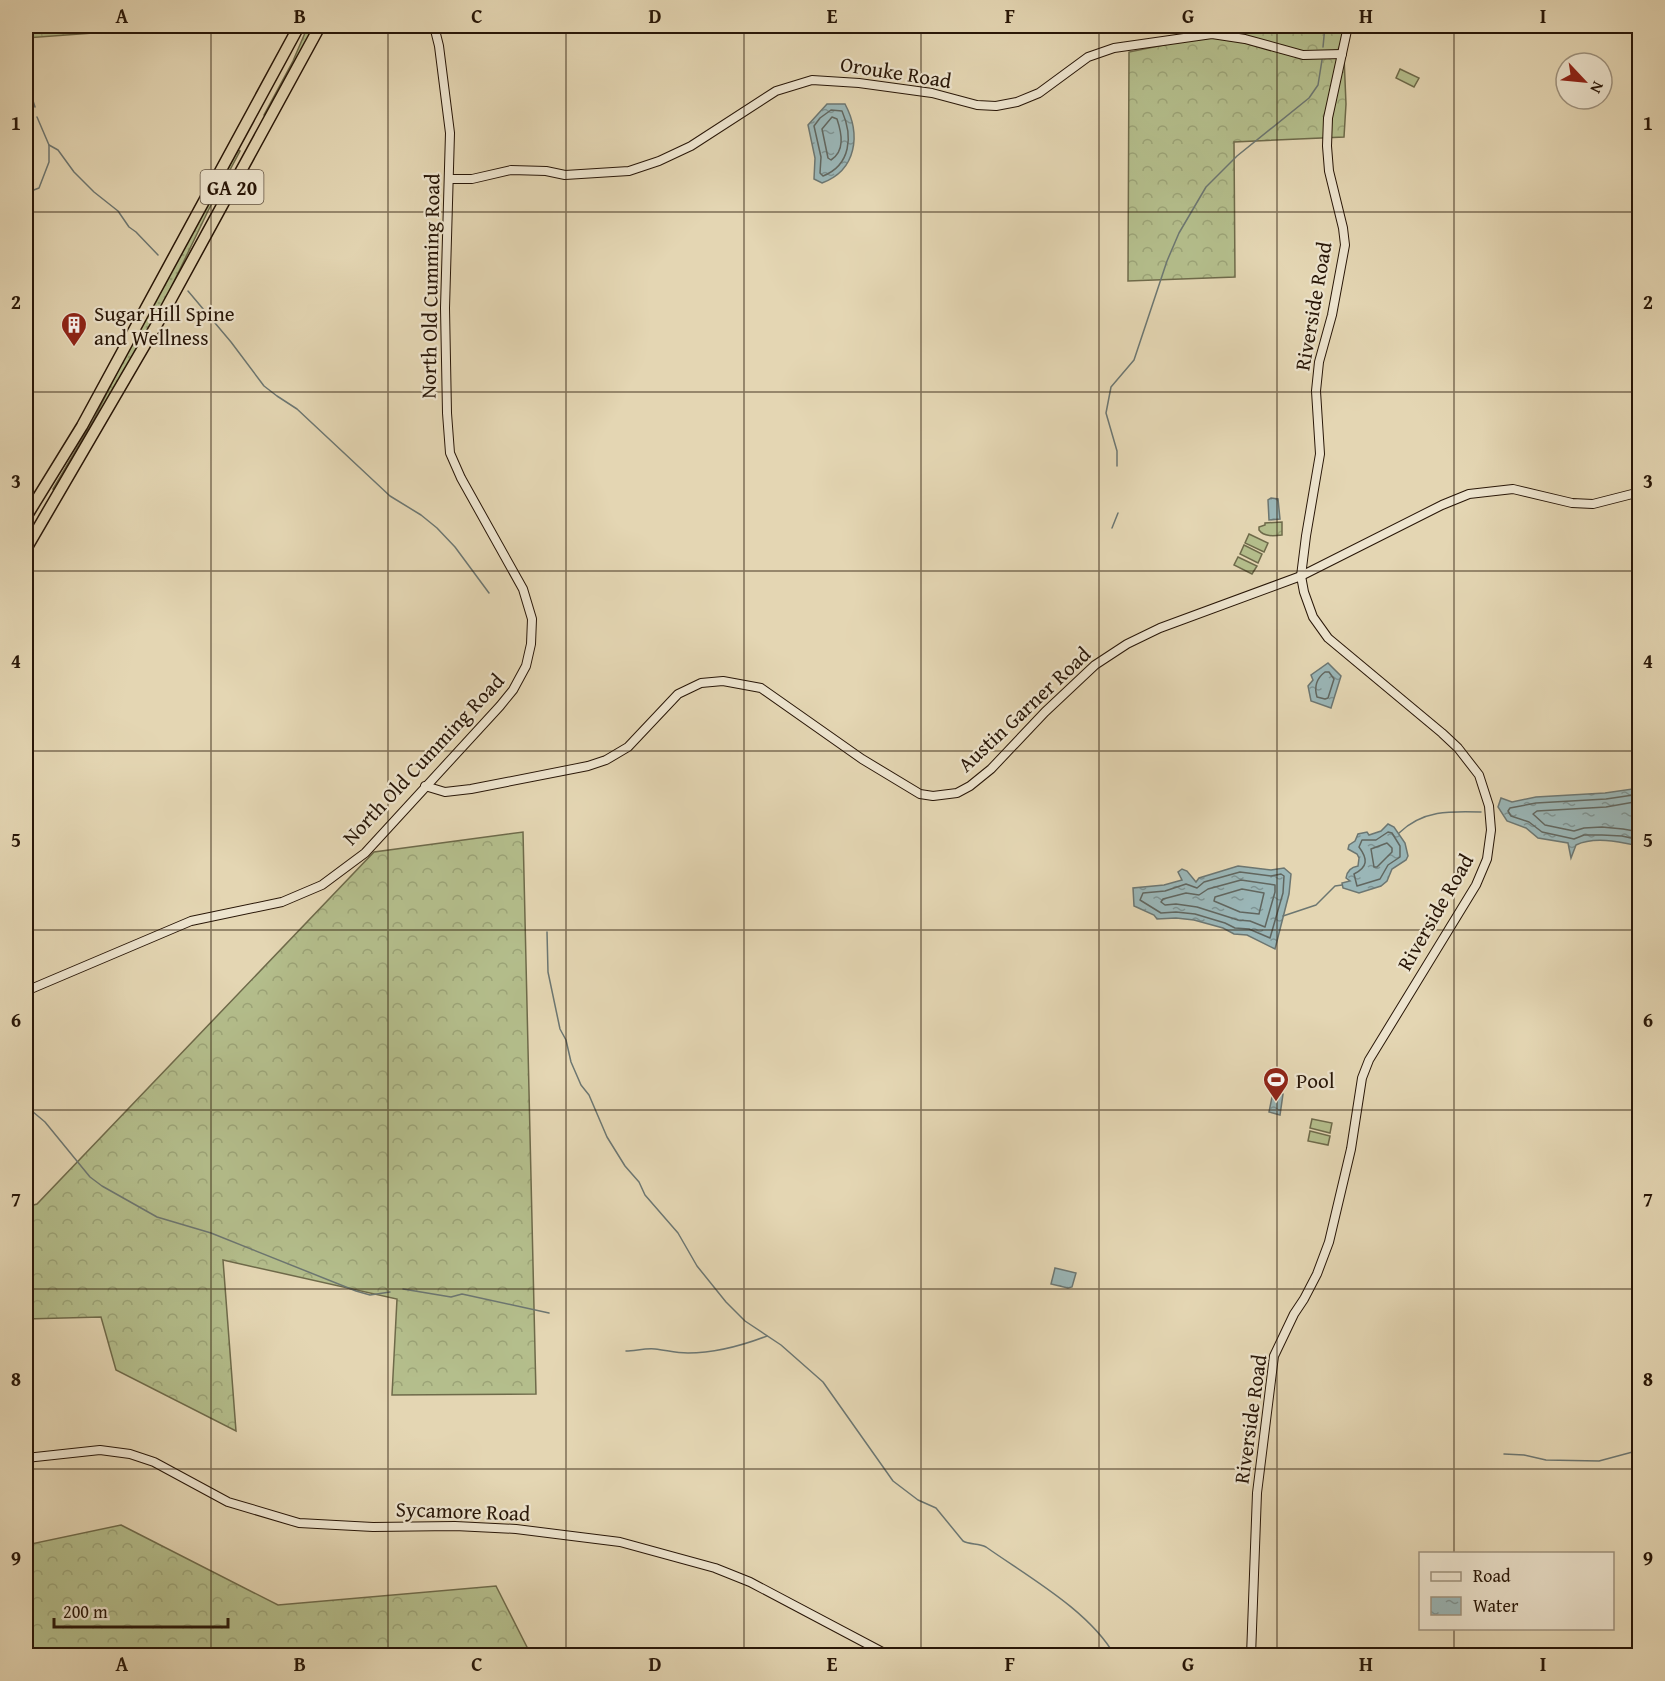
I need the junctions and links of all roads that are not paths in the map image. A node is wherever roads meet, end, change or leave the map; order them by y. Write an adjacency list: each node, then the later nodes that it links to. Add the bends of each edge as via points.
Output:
1 (299, 26): 8 (highway, GA 20, via 82,426)
2 (320, 26): 9 (highway, GA 20, via 164,312)
3 (434, 26): 6 (street, North Old Cumming Road, via 450,133)
4 (1348, 26): 5 (street, Riverside Road)
5 (1342, 54): 6 (street, Orouke Road, via 1303,55 1212,34 1114,48 1088,57 1040,93 996,106 932,93 813,80 776,92 691,146 629,171 565,175 511,170 472,179); 10 (street, Riverside Road, via 1328,118 1327,146 1346,245 1319,362 1316,391 1320,454)
6 (449, 179): 11 (street, North Old Cumming Road, via 445,308 450,453 523,589 532,619 526,666 513,690)
7 (1640, 492): 10 (street, Austin Garner Road, via 1593,504 1514,489 1469,494)
8 (26, 517)
9 (26, 549)
10 (1301, 576): 11 (street, Austin Garner Road, via 1127,644 1095,665 990,769 957,793 920,794 862,759 761,688 723,681 701,683 678,694 628,747 606,760 471,789 445,792); 15 (street, Riverside Road, via 1313,616 1328,638 1442,734 1474,767 1489,806 1491,830 1487,859 1476,885 1368,1060 1329,1242 1317,1274 1274,1356 1257,1493)
11 (425, 786): 12 (street, North Old Cumming Road, via 365,853 322,885 282,902 191,921)
12 (26, 991)
13 (26, 1458): 14 (street, Sycamore Road, via 100,1450 130,1454 154,1462 228,1502 299,1523 516,1529 620,1542 715,1568 750,1582)
14 (890, 1656)
15 (1251, 1656)

